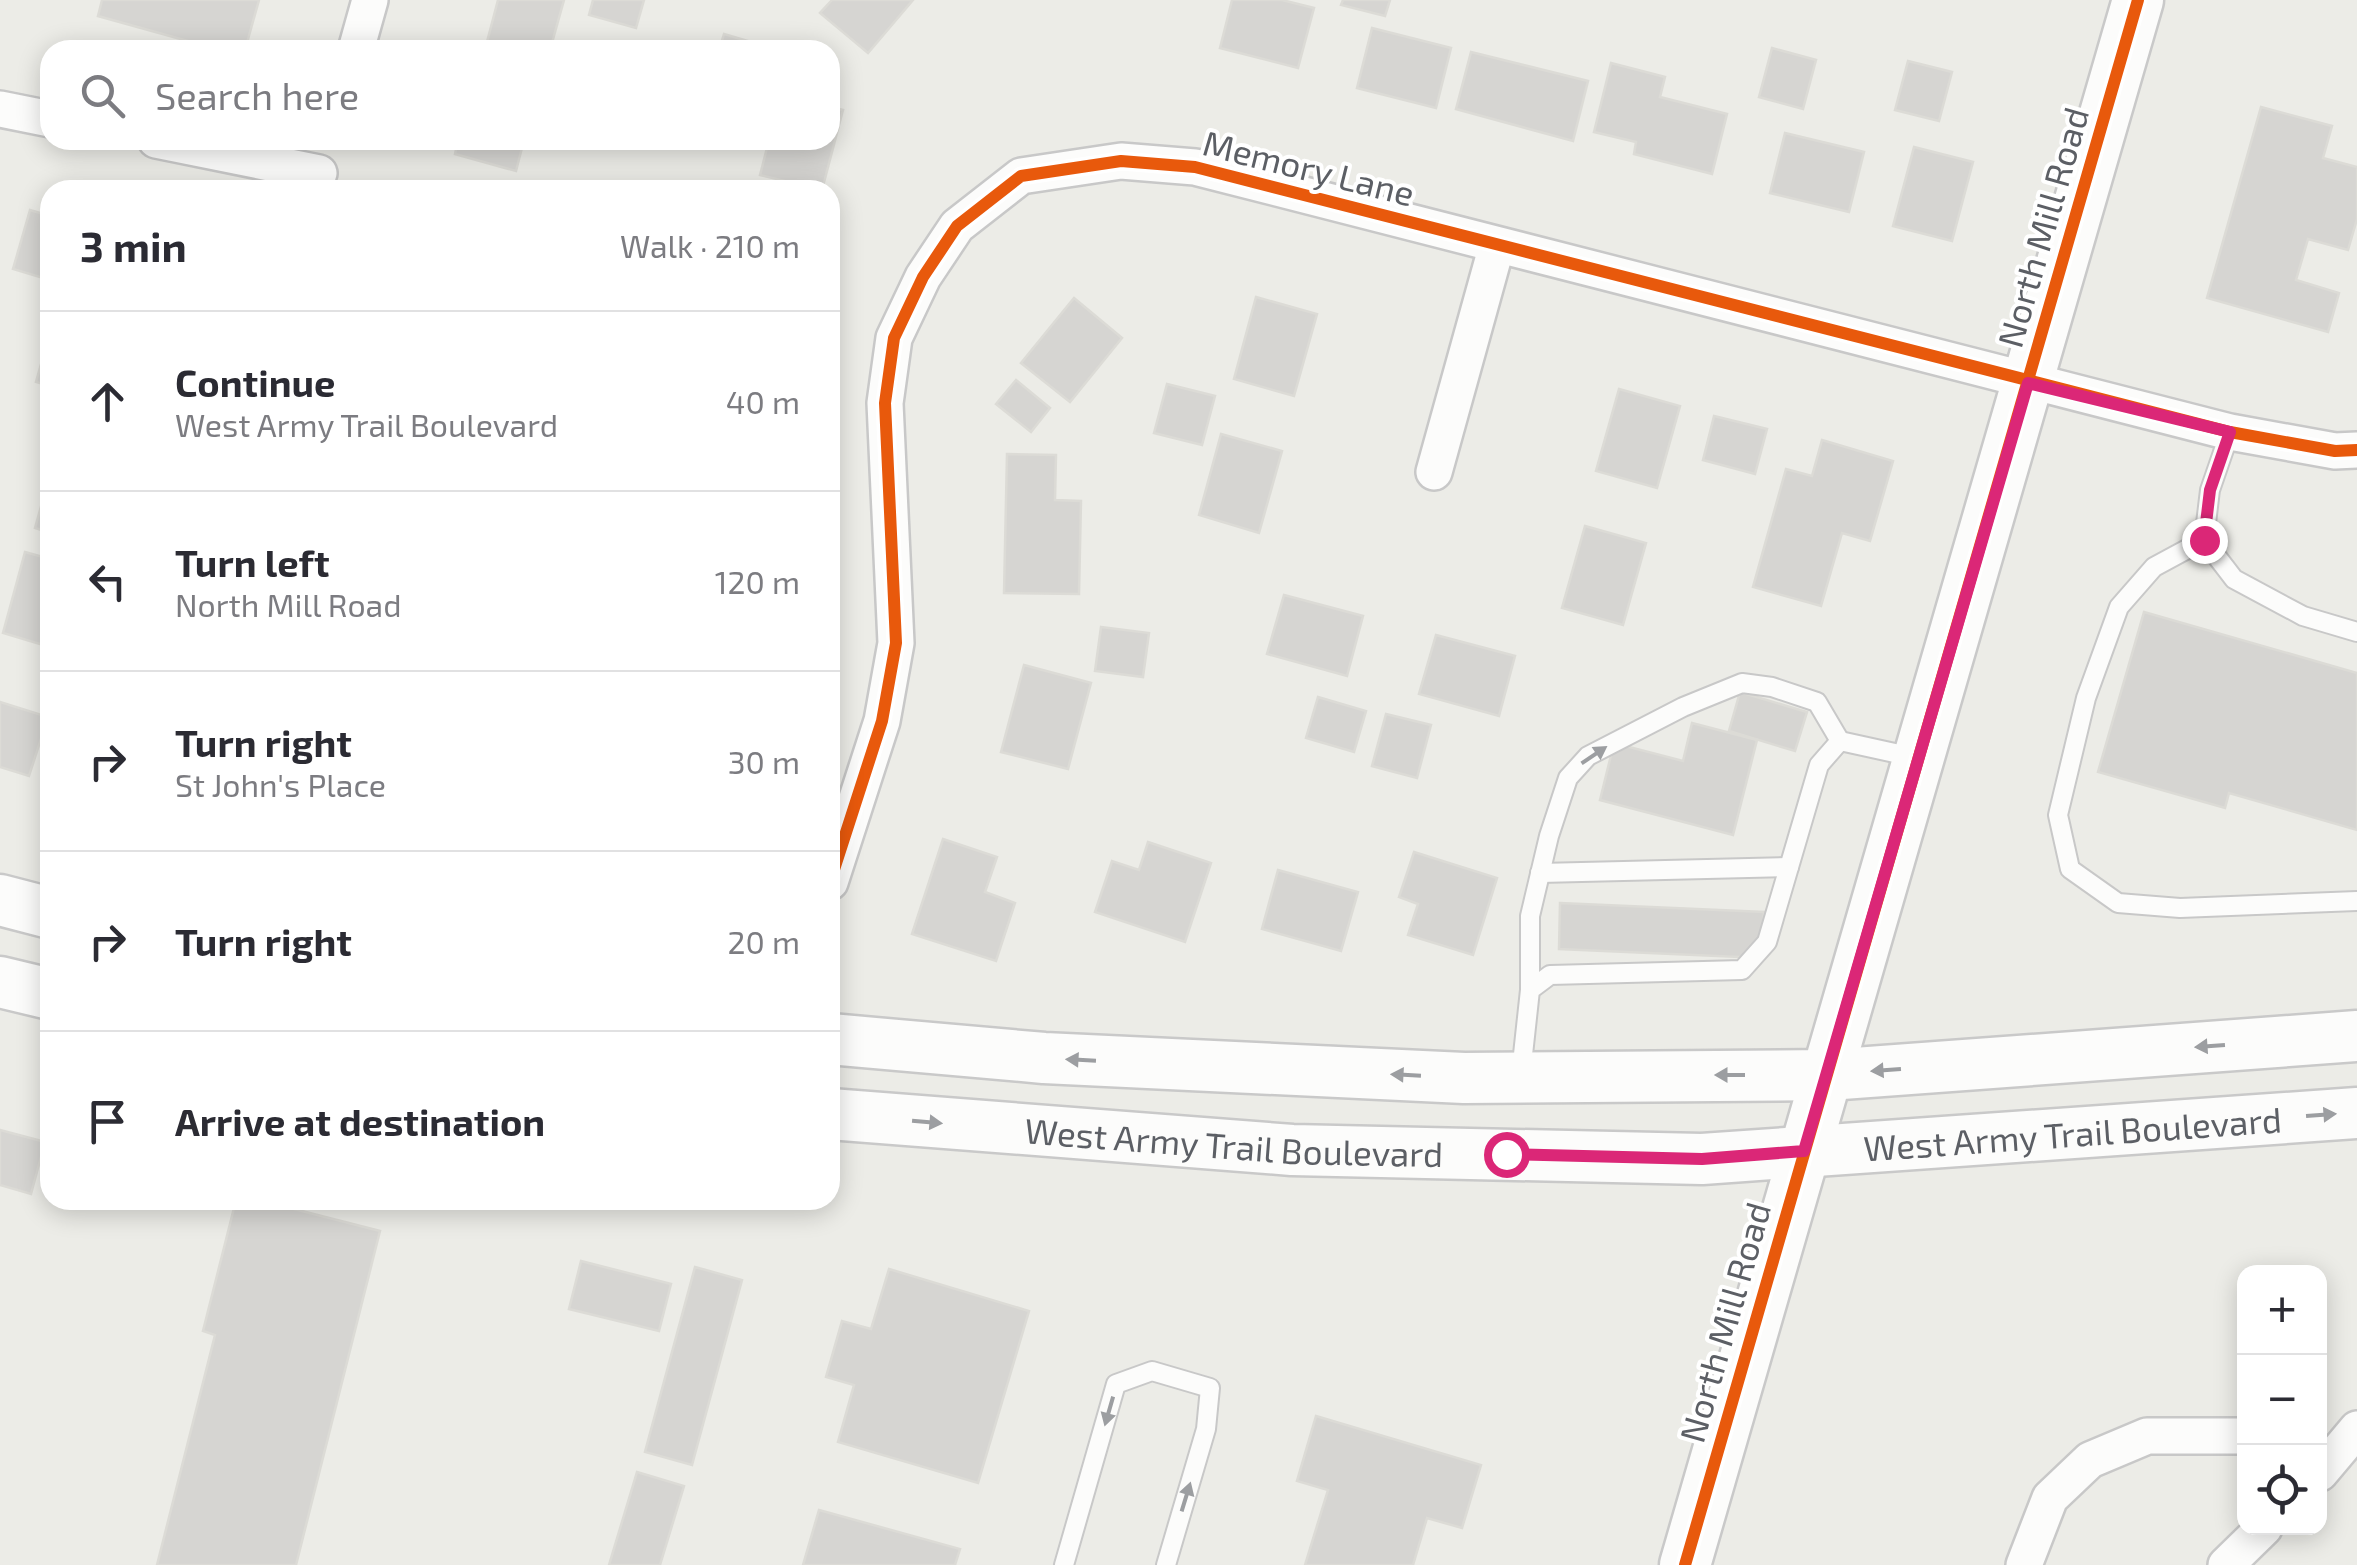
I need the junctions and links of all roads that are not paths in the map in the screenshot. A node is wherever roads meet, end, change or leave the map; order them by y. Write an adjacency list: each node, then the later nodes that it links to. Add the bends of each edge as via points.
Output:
1 (370, 0): 3 (street)
2 (2138, 0): 9 (main road, North Mill Road)
3 (359, 40)
4 (0, 109): 5 (street)
5 (40, 117)
6 (215, 150): 7 (street)
7 (321, 168)
8 (1497, 245): 9 (street, Memory Lane); 12 (street); 17 (street, Memory Lane, via 1195,167 1120,161 1022,176 957,226 922,277 894,338 885,422 896,643 882,721)
9 (2028, 383): 10 (street, Memory Lane); 16 (main road, North Mill Road)
10 (2230, 432): 11 (street, Memory Lane); 13 (lane, via 2210,490)
11 (2357, 450)
12 (1434, 472)
13 (2204, 540): 14 (lane, via 2234,580 2304,616); 21 (lane, via 2154,568 2119,607 2086,698 2058,815 2070,869 2118,903 2180,908)
14 (2357, 632)
15 (1840, 741): 16 (lane); 18 (lane, via 1819,765); 19 (lane, one-way to 15, via 1568,778 1588,756 1683,707 1742,683 1772,687 1817,702)
16 (1919, 758): 28 (main road, North Mill Road)
17 (840, 851)
18 (1789, 867): 19 (lane); 24 (lane, via 1767,942 1742,970 1550,975)
19 (1540, 873): 24 (lane, via 1530,916)
20 (0, 900): 22 (main road)
21 (2357, 900)
22 (40, 910)
23 (0, 982): 25 (main road)
24 (1530, 990): 29 (lane)
25 (40, 992)
26 (2357, 1036): 28 (main road, West Army Trail Boulevard, one-way to 28)
27 (840, 1040): 29 (main road, West Army Trail Boulevard, one-way to 27, via 1044,1058)
28 (1828, 1075): 29 (main road, West Army Trail Boulevard, one-way to 29); 32 (main road, North Mill Road)
29 (1520, 1076)
30 (2357, 1112): 32 (main road, West Army Trail Boulevard, one-way to 30)
31 (840, 1115): 32 (main road, West Army Trail Boulevard, one-way to 32, via 1292,1150 1702,1159)
32 (1804, 1151): 39 (main road, North Mill Road)
33 (2357, 1430): 35 (street)
34 (2237, 1436): 40 (street, via 2147,1436 2090,1460 2050,1498)
35 (2327, 1462)
36 (2257, 1535): 41 (street)
37 (1064, 1565): 38 (lane, one-way to 37, via 1206,1429 1210,1388 1152,1371 1116,1384)
38 (1166, 1565)
39 (1685, 1565)
40 (2024, 1565)
41 (2226, 1565)

